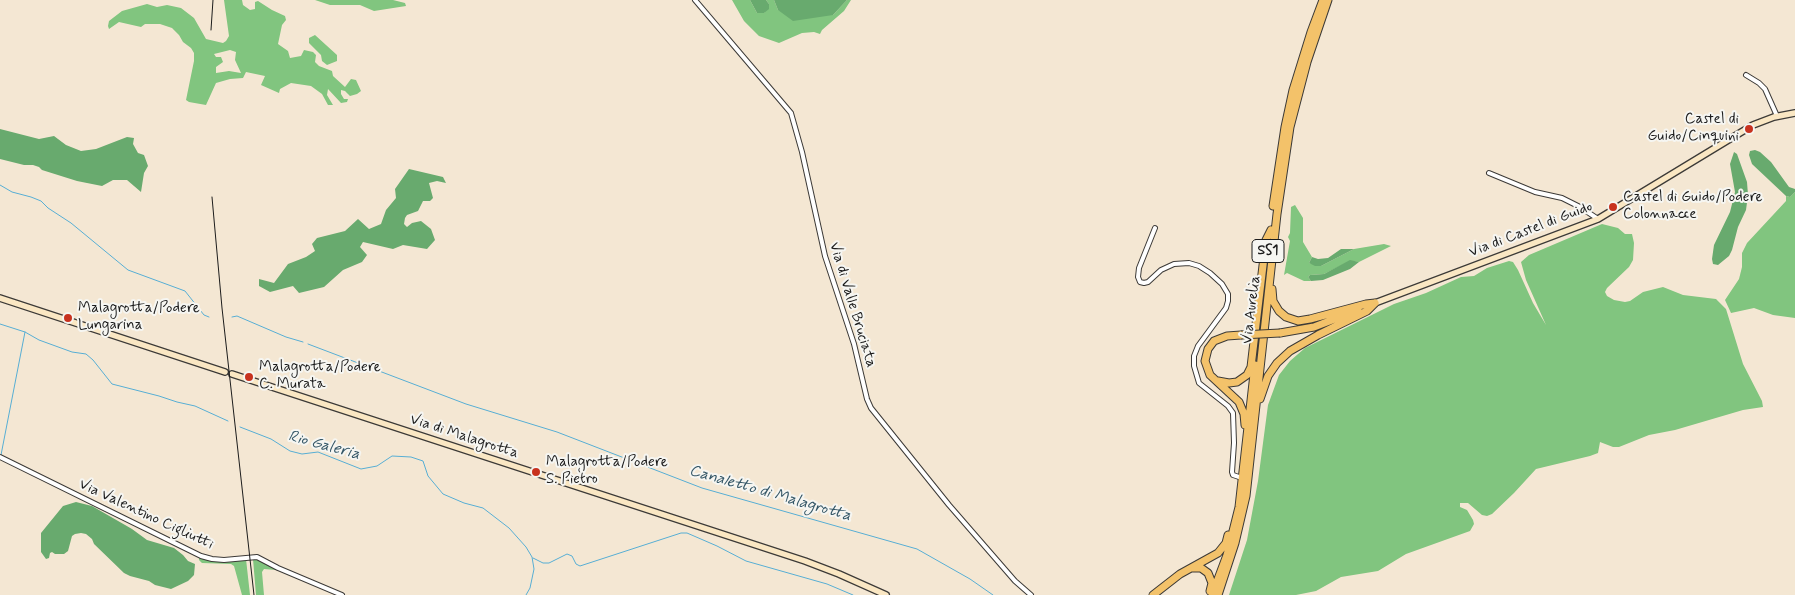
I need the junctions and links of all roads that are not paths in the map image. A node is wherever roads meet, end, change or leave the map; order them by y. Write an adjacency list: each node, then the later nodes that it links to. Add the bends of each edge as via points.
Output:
1 (695, 0): 25 (street, Via di Valle Bruciata, via 791,113 825,256 871,408 948,503)
2 (1323, 0): 11 (highway, Via Aurelia / SS1, via 1293,90 1276,182)
3 (1328, 0): 8 (highway, Via Aurelia / SS1, via 1298,91)
4 (1746, 75): 6 (street, via 1765,89)
5 (1795, 113): 6 (main road, Via di Castel di Guido)
6 (1777, 116): 9 (main road, Via di Castel di Guido, via 1745,129)
7 (1489, 173): 9 (street, via 1535,192 1562,198)
8 (1277, 214): 13 (highway, via 1279,227 1272,292 1281,313 1304,321); 19 (highway, Via Aurelia / SS1)
9 (1598, 219): 13 (main road, Via di Castel di Guido)
10 (1155, 228): 18 (street, via 1139,268 1140,282 1148,282 1174,264 1189,263 1210,273 1228,294 1226,308 1200,343 1194,356 1194,366 1199,383 1233,413 1232,472)
11 (1271, 230): 16 (highway, via 1266,240 1250,370 1235,383); 20 (highway, Via Aurelia / SS1)
12 (0, 298): 14 (main road)
13 (1375, 303): 16 (highway, bridge, via 1314,327 1223,337 1210,346 1206,354 1205,362); 19 (highway, via 1368,310 1293,349 1270,372 1260,396)
14 (225, 372)
15 (232, 374): 24 (main road, Via di Malagrotta, via 824,567)
16 (1212, 378): 18 (highway, via 1236,397 1243,412 1245,428)
17 (2, 458): 23 (street, Via Valentino Cigliutti, via 201,556 224,560 257,557)
18 (1239, 477): 20 (highway, via 1236,500)
19 (1246, 496): 29 (highway, Via Aurelia / SS1)
20 (1239, 507): 21 (highway, Via Aurelia / SS1)
21 (1237, 517): 22 (highway, via 1222,549); 28 (highway, Via Aurelia / SS1)
22 (1190, 568): 26 (highway); 27 (highway, via 1205,570 1211,576)
23 (342, 595)
24 (886, 595)
25 (1030, 595)
26 (1153, 595)
27 (1208, 595)
28 (1212, 595)
29 (1218, 595)

